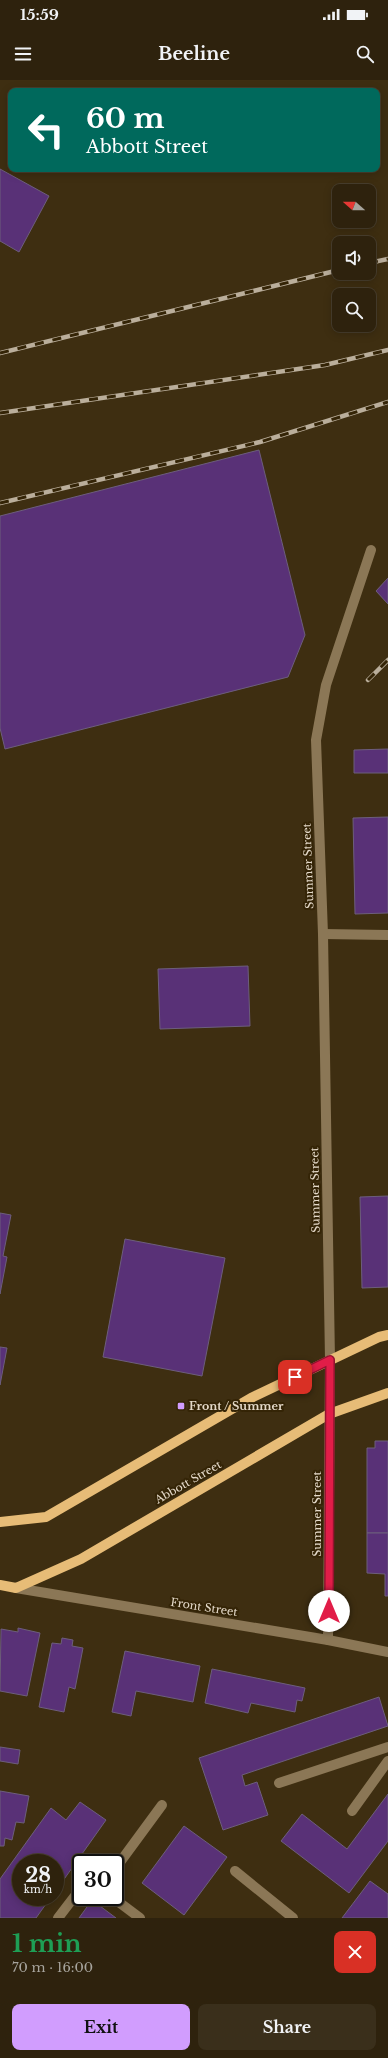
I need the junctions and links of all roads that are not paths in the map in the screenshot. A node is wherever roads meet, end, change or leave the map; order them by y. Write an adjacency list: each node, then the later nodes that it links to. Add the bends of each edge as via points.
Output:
1 (371, 550): 2 (street, Summer Street, via 326,685 316,740)
2 (322, 934): 3 (street); 5 (street, Summer Street)
3 (388, 935)
4 (388, 1335): 5 (main road)
5 (330, 1360): 7 (street, Summer Street); 8 (main road, via 251,1398 46,1517)
6 (388, 1393): 7 (main road, Abbott Street)
7 (329, 1414): 10 (main road, Abbott Street, via 81,1559); 11 (street, Summer Street)
8 (0, 1522)
9 (0, 1586): 10 (main road)
10 (16, 1588): 11 (street, Front Street)
11 (328, 1640): 12 (street, Front Street)
12 (388, 1652)
13 (388, 1747): 15 (street)
14 (388, 1761): 17 (street)
15 (279, 1783)
16 (162, 1805): 18 (street)
17 (352, 1810)
18 (124, 1856)
19 (235, 1871): 24 (street)
20 (72, 1900): 22 (street)
21 (124, 1906): 23 (street)
22 (58, 1918)
23 (140, 1918)
24 (293, 1918)

